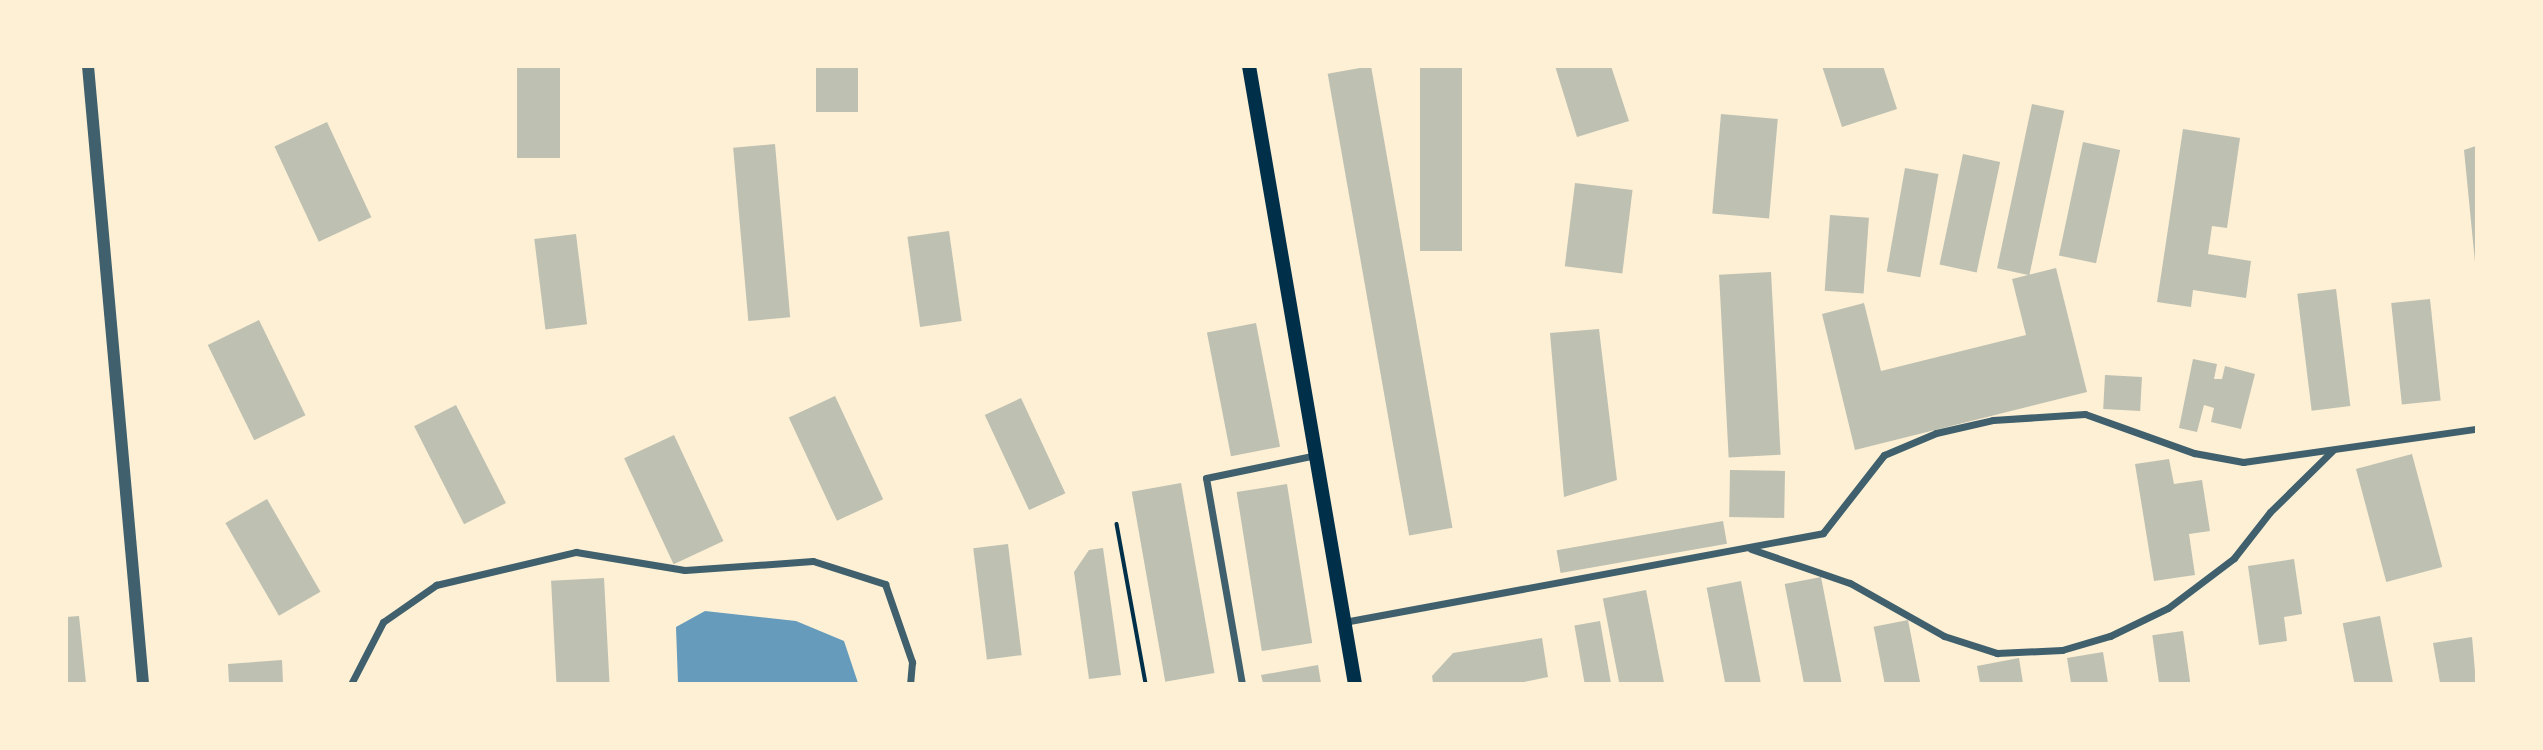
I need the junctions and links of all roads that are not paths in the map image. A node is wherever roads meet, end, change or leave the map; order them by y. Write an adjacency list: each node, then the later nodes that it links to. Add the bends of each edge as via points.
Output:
1 (88, 66): 8 (street)
2 (1249, 66): 5 (main road)
3 (2476, 429): 4 (street)
4 (2333, 450): 6 (street, via 2243,462 2194,453 2085,414 1993,420 1936,433 1884,455 1824,533); 6 (street, via 2270,512 2234,558 2168,608 2110,636 2062,650 1997,653 1955,639 1850,583)
5 (1315, 455): 7 (main road); 11 (street, via 1206,478)
6 (1751, 549): 7 (street)
7 (1344, 622): 12 (main road)
8 (143, 684)
9 (351, 684): 10 (street, via 383,622 436,586 576,552 685,570 813,561 885,584 912,662)
10 (910, 684)
11 (1242, 684)
12 (1355, 684)

